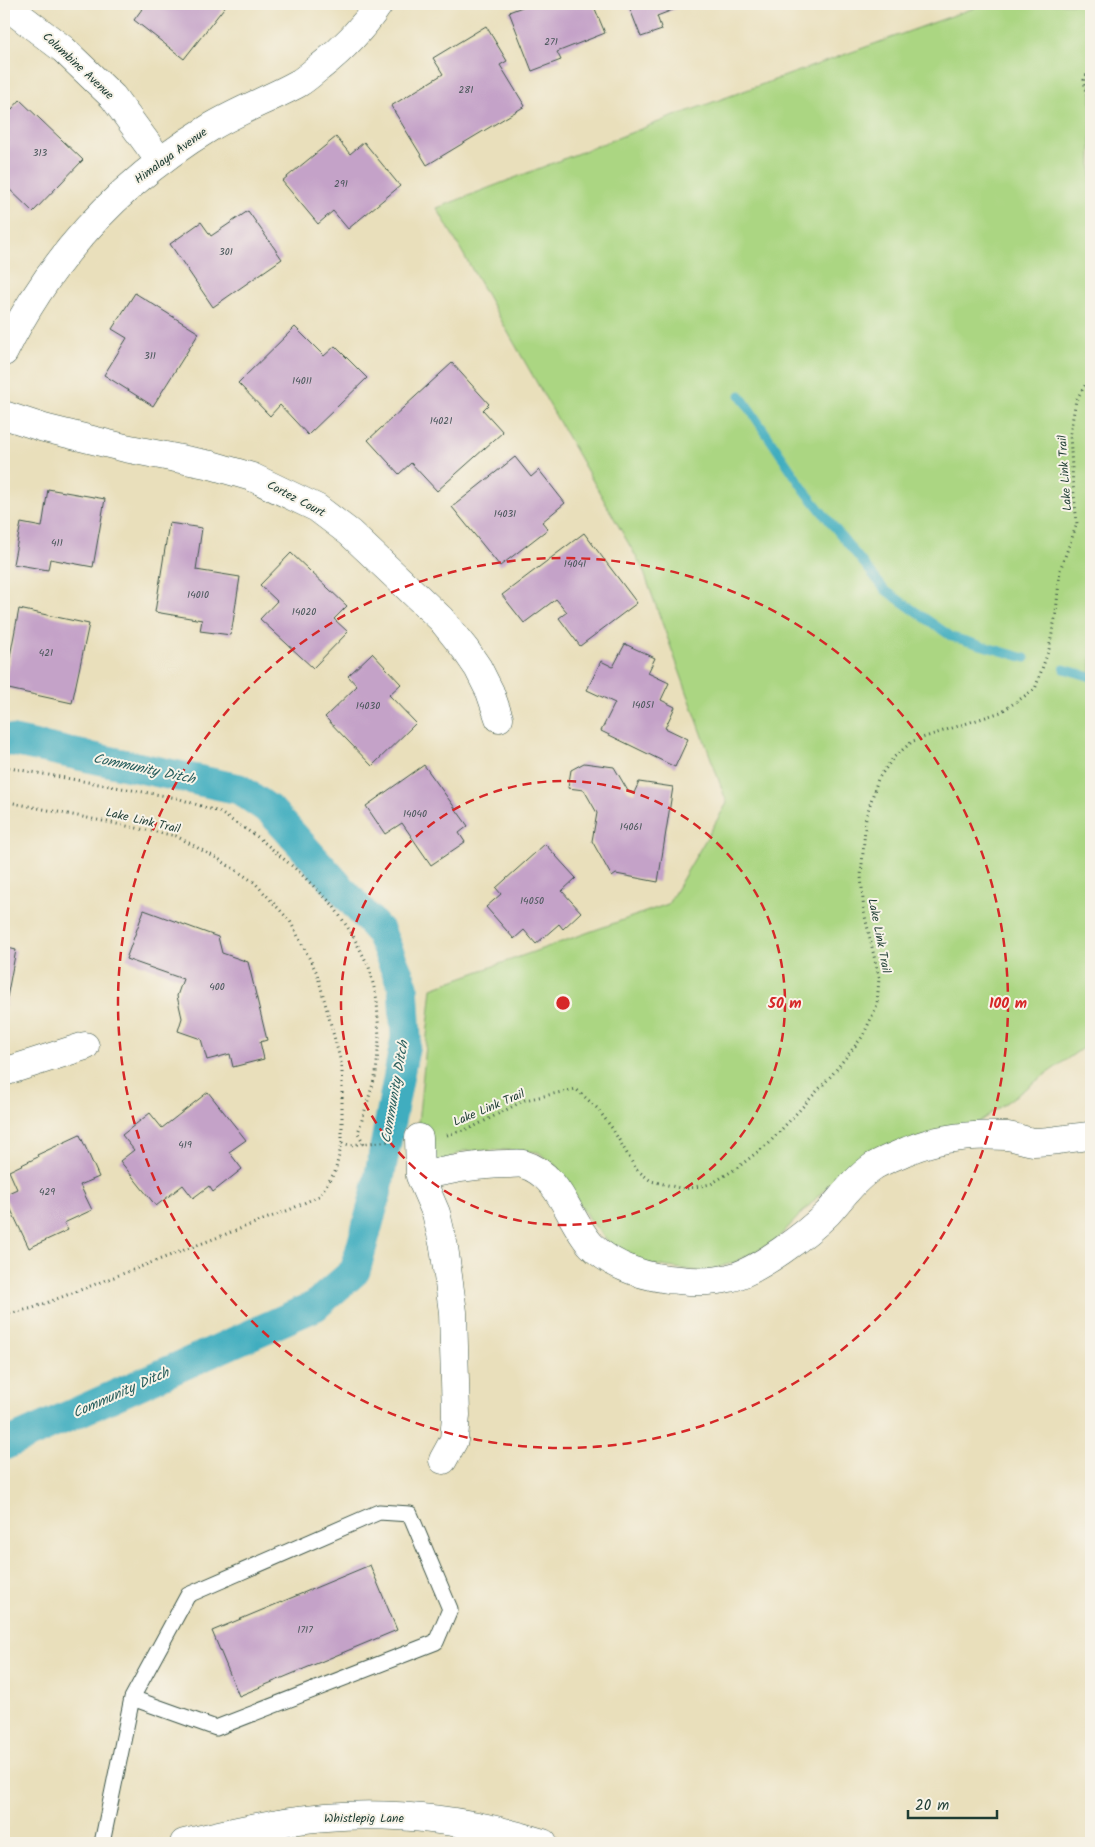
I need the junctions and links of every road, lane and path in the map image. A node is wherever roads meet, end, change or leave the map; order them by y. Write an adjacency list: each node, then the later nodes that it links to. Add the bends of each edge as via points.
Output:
1 (379, 4): 5 (street, Himalaya Avenue, via 341,50 301,82 212,127)
2 (14, 7): 5 (street, Columbine Avenue, via 113,97)
3 (1091, 66): 4 (path, via 1084,80 1086,94)
4 (1091, 98)
5 (160, 161): 6 (street, Himalaya Avenue, via 120,194 79,236 51,271)
6 (4, 352)
7 (1091, 376): 15 (path, Lake Link Trail, via 1076,400 1070,434 1077,524 1060,570 1049,650 1035,689 1001,712 913,742 894,757 878,779 866,817 861,876 864,912 879,978 877,1005 863,1036 831,1076 768,1143 737,1168 710,1184 684,1189 651,1181 636,1169 597,1108 576,1090 525,1100 473,1127 442,1137)
8 (4, 415): 9 (street, Cortez Court, via 44,428 252,477 317,508 350,533 441,619 478,668)
9 (499, 718)
10 (4, 767): 17 (path, via 177,798 219,812 259,838 332,904 369,967 378,1000 376,1074 358,1133)
11 (4, 801): 16 (path, Lake Link Trail, via 176,836 254,882 290,921 317,973 342,1066)
12 (85, 1046): 13 (street)
13 (4, 1072)
14 (1091, 1136): 18 (street, via 1033,1142 1009,1136 963,1136 911,1150 874,1166 807,1233 767,1259 730,1278 706,1281 655,1276 619,1265 591,1245 554,1187 540,1173 523,1164 476,1165)
15 (415, 1138): 17 (path); 18 (street)
16 (342, 1143): 17 (path); 19 (path, Lake Link Trail, via 335,1172 319,1196 33,1308)
17 (364, 1144)
18 (420, 1176): 20 (street, via 436,1213 453,1312 456,1415 454,1440)
19 (4, 1315)
20 (443, 1460)
21 (132, 1698): 21 (lane, via 188,1595 379,1512 410,1514 450,1609 436,1642 216,1728); 22 (lane)
22 (102, 1843)
23 (184, 1843): 24 (street, Whistlepig Lane, via 269,1824 326,1817 390,1816 475,1825)
24 (543, 1843)

